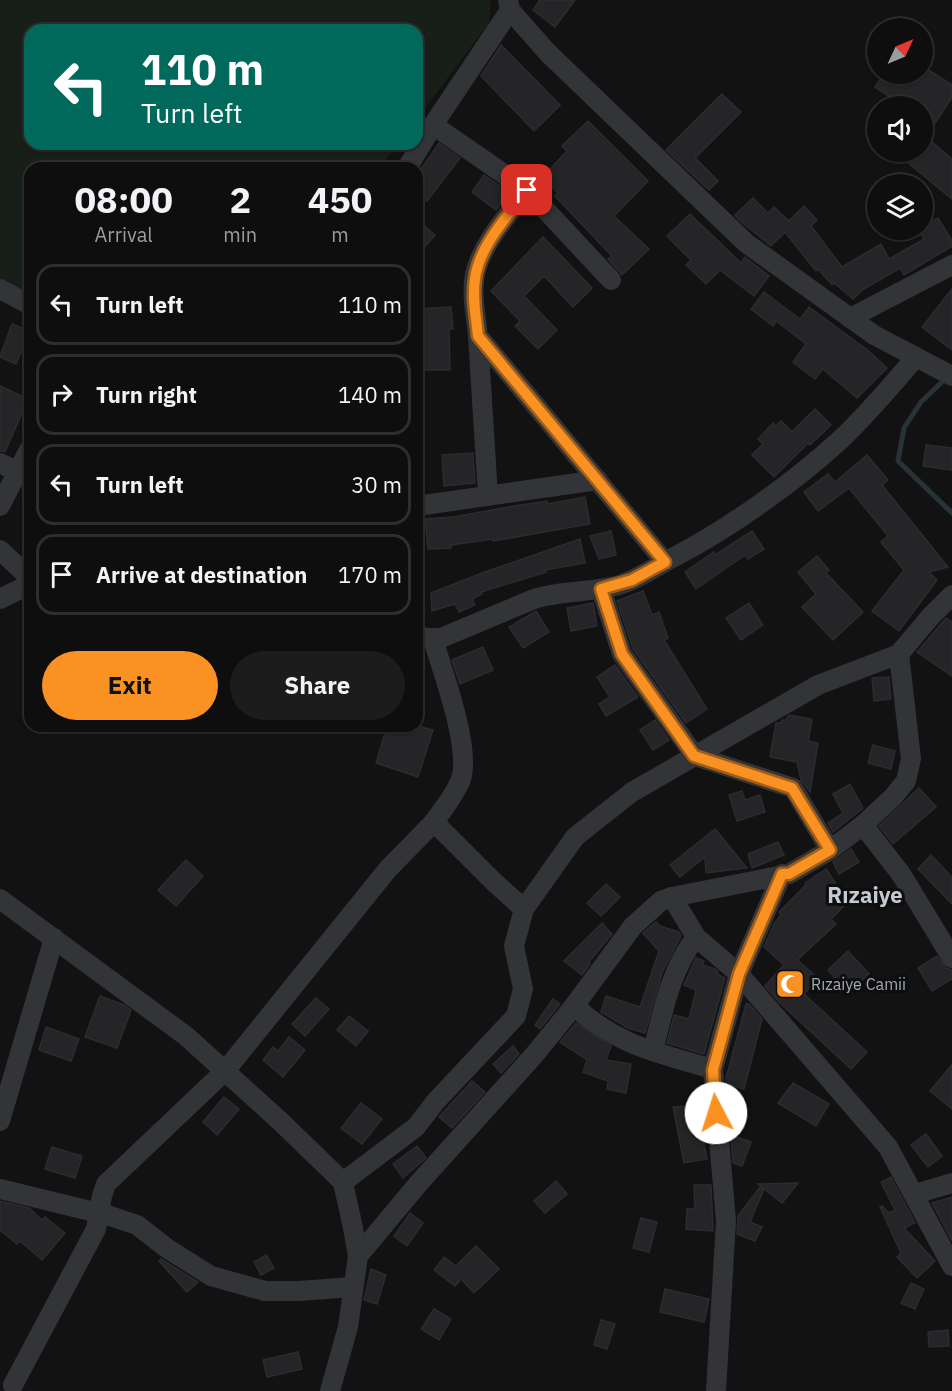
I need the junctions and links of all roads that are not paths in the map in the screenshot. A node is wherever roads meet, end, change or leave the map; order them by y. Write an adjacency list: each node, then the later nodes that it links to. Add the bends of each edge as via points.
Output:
1 (509, 5): 2 (street); 9 (street, via 548,53 746,243)
2 (433, 124): 3 (street); 4 (street)
3 (423, 141)
4 (527, 190): 6 (street); 10 (street, via 479,261 474,292)
5 (952, 265): 9 (street)
6 (611, 280)
7 (0, 289): 8 (street)
8 (24, 302)
9 (850, 318): 11 (street)
10 (478, 336): 16 (street); 17 (street)
11 (916, 357): 12 (street); 21 (street, via 861,419 815,462 702,543)
12 (944, 372)
13 (24, 460): 15 (street)
14 (0, 463): 15 (street)
15 (18, 472): 19 (street)
16 (598, 480): 17 (street); 21 (street)
17 (488, 496): 18 (street)
18 (423, 505)
19 (0, 506)
20 (0, 550): 22 (street)
21 (665, 562): 24 (street, via 632,580)
22 (24, 572)
23 (24, 587): 26 (street)
24 (601, 589): 27 (street, via 534,598 449,635); 29 (street, via 622,654)
25 (952, 595): 28 (street)
26 (0, 599)
27 (425, 637): 30 (street, via 461,738 464,757 456,790)
28 (899, 654): 29 (street, via 818,685); 31 (street, via 910,771 901,789)
29 (694, 756): 32 (street, via 792,788); 36 (street, via 632,792 575,837)
30 (434, 822): 36 (street); 44 (street, via 388,869)
31 (863, 825): 32 (street); 39 (street, via 901,874)
32 (830, 850): 33 (street, via 789,874)
33 (782, 874): 34 (street); 40 (street)
34 (672, 897): 37 (street); 41 (street, via 661,901 633,926)
35 (0, 898): 38 (street)
36 (524, 909): 46 (street, via 514,946 523,989 516,1016 416,1127)
37 (696, 938): 40 (street); 42 (street, via 672,979)
38 (54, 939): 44 (street, via 186,1036); 45 (street)
39 (952, 958)
40 (739, 974): 43 (street); 49 (street, via 888,1147)
41 (574, 1006): 42 (street, via 615,1036); 51 (street)
42 (653, 1051): 43 (street)
43 (713, 1070): 56 (street, via 726,1221)
44 (225, 1071): 46 (street); 50 (street, via 106,1184)
45 (0, 1120)
46 (343, 1182): 51 (street)
47 (952, 1183): 49 (street)
48 (0, 1189): 50 (street)
49 (915, 1194): 52 (street)
50 (100, 1213): 53 (street, via 137,1225 211,1276 265,1291); 54 (street, via 96,1229)
51 (357, 1256): 53 (street)
52 (952, 1266)
53 (353, 1287): 55 (street, via 348,1327)
54 (13, 1385)
55 (330, 1391)
56 (716, 1391)

